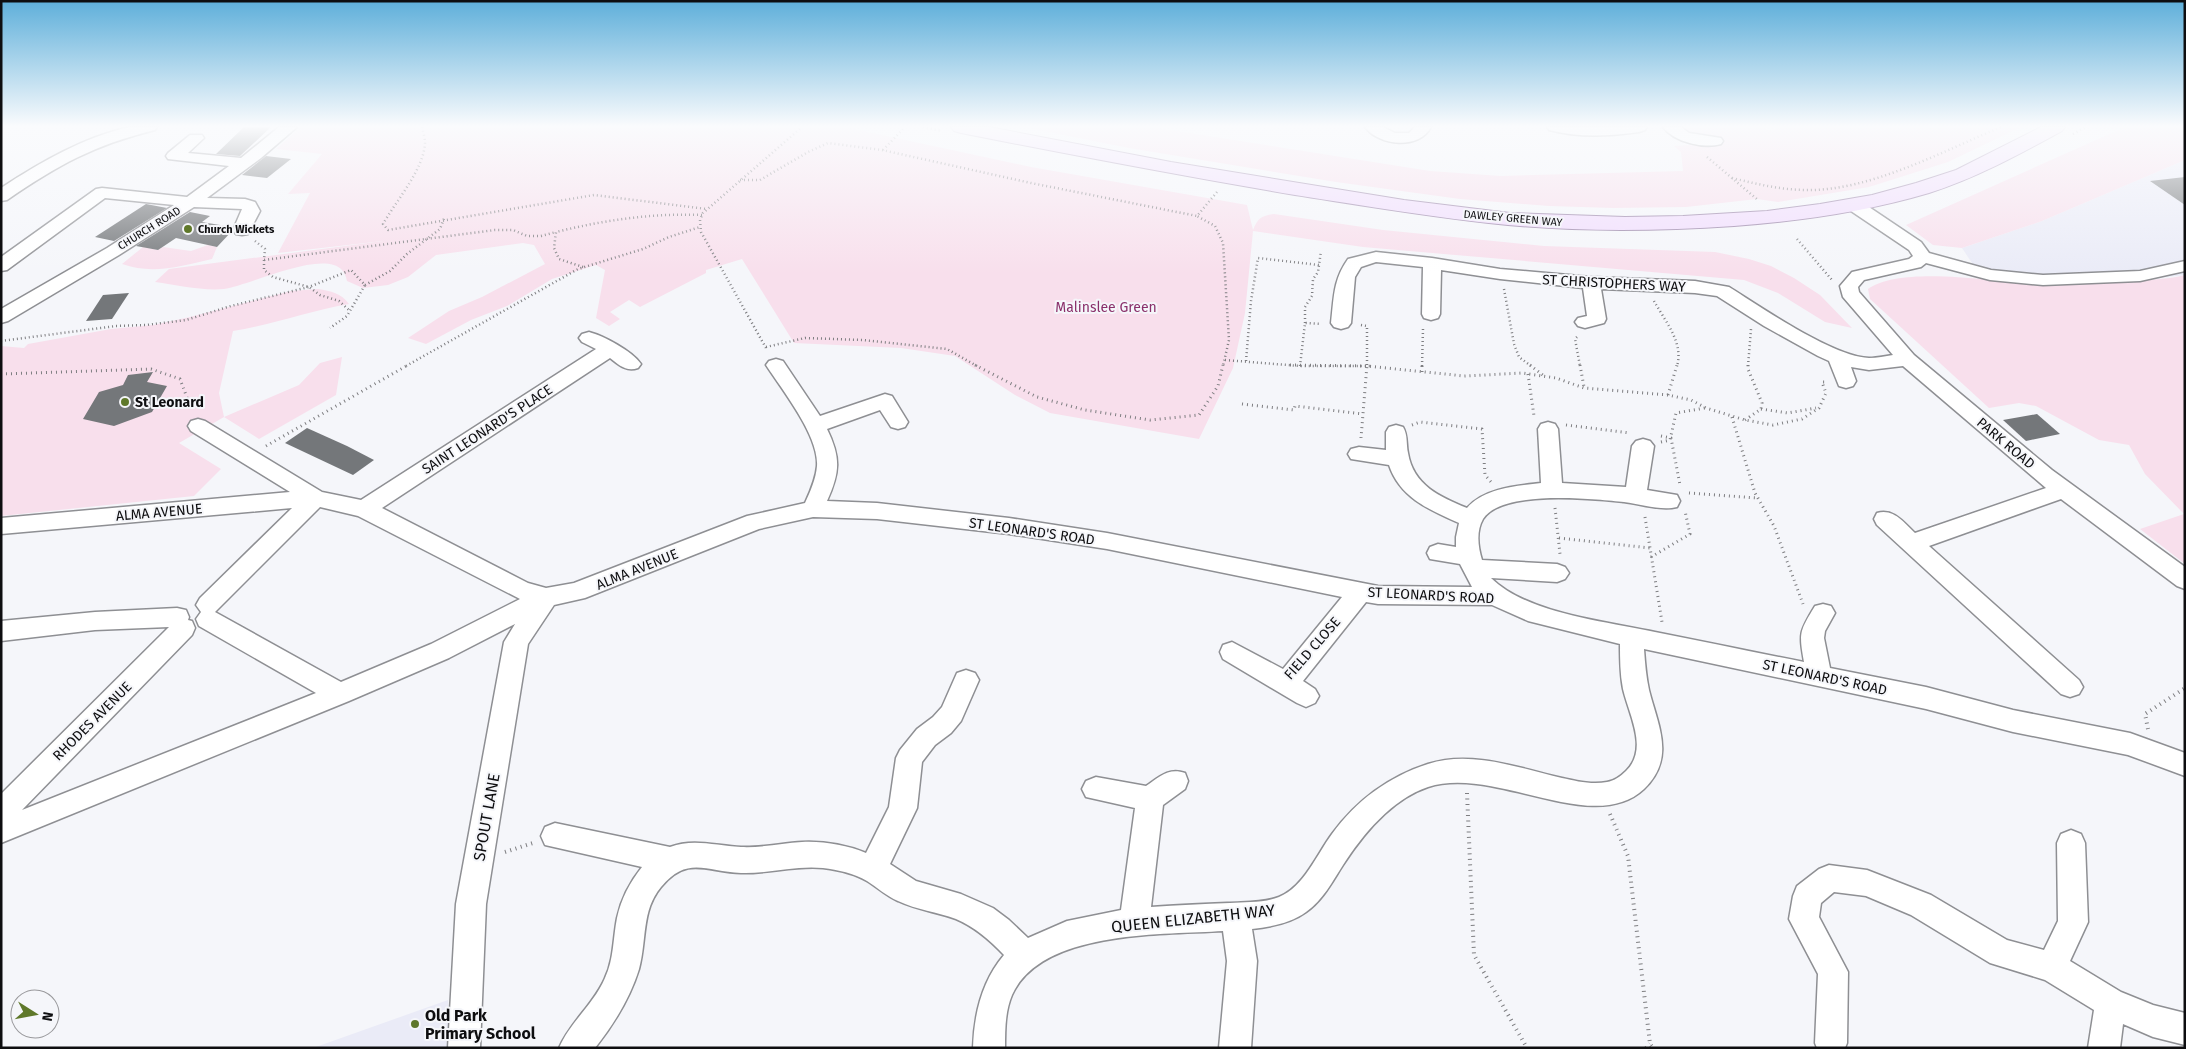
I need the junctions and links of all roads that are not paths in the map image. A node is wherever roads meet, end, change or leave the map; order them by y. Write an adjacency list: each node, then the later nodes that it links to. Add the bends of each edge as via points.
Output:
1 (33, 176): 5 (street)
2 (226, 176): 6 (street, CHURCH ROAD)
3 (1220, 176): 7 (main road, DAWLEY GREEN WAY, via 1402,206 1578,223 1692,223 1791,215)
4 (1957, 176): 7 (main road, DAWLEY GREEN WAY)
5 (1, 196)
6 (190, 202): 8 (street, via 250,206); 11 (street, via 102,193); 16 (street, CHURCH ROAD, via 80,272)
7 (1854, 205): 9 (street, via 1915,246)
8 (242, 230)
9 (1923, 257): 12 (street, via 1990,275 2043,280 2140,276); 22 (street, PARK ROAD, via 1915,264 1858,276 1849,286 1850,293 1865,313)
10 (1432, 263): 13 (street, ST CHRISTOPHERS WAY); 14 (street); 15 (street, ST CHRISTOPHERS WAY, via 1376,257 1354,262 1346,277)
11 (1, 266)
12 (2185, 266)
13 (1591, 283): 17 (street, via 1597,319); 21 (street, ST CHRISTOPHERS WAY, via 1722,291)
14 (1432, 314)
15 (1342, 316)
16 (1, 317)
17 (1585, 322)
18 (589, 338): 19 (street)
19 (610, 349): 23 (street); 38 (street, SAINT LEONARD'S PLACE)
20 (771, 356): 27 (street)
21 (1838, 357): 22 (street, ST CHRISTOPHERS WAY, via 1869,364); 24 (street)
22 (1907, 359): 34 (street, PARK ROAD)
23 (631, 364)
24 (1846, 381)
25 (898, 422): 27 (street, via 885,401)
26 (198, 426): 37 (street, ALMA AVENUE)
27 (814, 426): 39 (street, via 826,449 828,465)
28 (1548, 429): 33 (street)
29 (1396, 432): 32 (street)
30 (1642, 438): 35 (street)
31 (1359, 454): 32 (street)
32 (1396, 458): 40 (street, via 1401,474 1417,492)
33 (1552, 490): 35 (street); 40 (street, via 1496,500 1478,510)
34 (2064, 490): 43 (street); 47 (street, PARK ROAD)
35 (1638, 496): 36 (street)
36 (1675, 497)
37 (316, 498): 38 (street, ALMA AVENUE); 42 (street, ALMA AVENUE); 51 (street)
38 (364, 509): 50 (street, ALMA AVENUE, via 522,590)
39 (813, 509): 48 (street, ST LEONARD'S ROAD, via 877,511 1009,526 1107,541); 50 (street, ALMA AVENUE, via 755,522 577,592)
40 (1472, 519): 45 (street, via 1465,540)
41 (1885, 519): 43 (street)
42 (1, 526)
43 (1912, 543): 59 (street)
44 (1438, 553): 45 (street)
45 (1473, 562): 46 (street); 49 (street, via 1478,579)
46 (1557, 574)
47 (2185, 580)
48 (1360, 592): 49 (street, ST LEONARD'S ROAD); 56 (street, FIELD CLOSE, via 1296,690)
49 (1495, 596): 55 (street, ST LEONARD'S ROAD, via 1528,612)
50 (546, 597): 60 (street, via 440,651); 78 (street, SPOUT LANE, via 516,642 472,904)
51 (208, 612): 52 (street, RHODES AVENUE, via 194,605 183,610); 60 (street)
52 (180, 622): 54 (street, RHODES AVENUE, via 95,621); 65 (street, RHODES AVENUE)
53 (1818, 622): 57 (street, via 1812,638)
54 (1, 631)
55 (1632, 638): 57 (street, ST LEONARD'S ROAD); 71 (street, QUEEN ELIZABETH WAY, via 1634,681 1652,741 1643,770 1632,783 1602,795 1572,792 1485,772 1433,773 1406,782 1348,833 1316,883 1302,898 1283,909)
56 (1232, 652)
57 (1819, 676): 61 (street, ST LEONARD'S ROAD, via 1926,698 2013,721 2130,744)
58 (966, 680): 70 (street, via 952,713 909,758 903,808)
59 (2070, 687)
60 (340, 694): 66 (street)
61 (2185, 765)
62 (1175, 781): 64 (street)
63 (1096, 789): 64 (street)
64 (1150, 799): 72 (street)
65 (1, 813)
66 (1, 831)
67 (555, 836): 69 (street)
68 (2072, 843): 74 (street, via 2073,922)
69 (670, 860): 70 (street, via 686,853 745,860 822,855); 79 (street, via 651,876 639,893 633,905 627,956 620,980 601,1016)
70 (873, 870): 73 (street, via 905,890 984,917)
71 (1236, 916): 72 (street, QUEEN ELIZABETH WAY); 81 (street, via 1242,961)
72 (1134, 923): 73 (street, QUEEN ELIZABETH WAY, via 1062,938)
73 (1024, 956): 80 (street, QUEEN ELIZABETH WAY, via 1010,970 996,996 990,1014)
74 (2052, 967): 75 (street); 77 (street, via 2001,954 1921,905 1867,883 1829,878 1807,896 1804,919 1833,972)
75 (2110, 1003): 76 (street, via 2153,1021); 82 (street)
76 (2185, 1029)
77 (1831, 1043)
78 (464, 1048)
79 (575, 1048)
80 (990, 1048)
81 (1235, 1048)
82 (2104, 1048)

